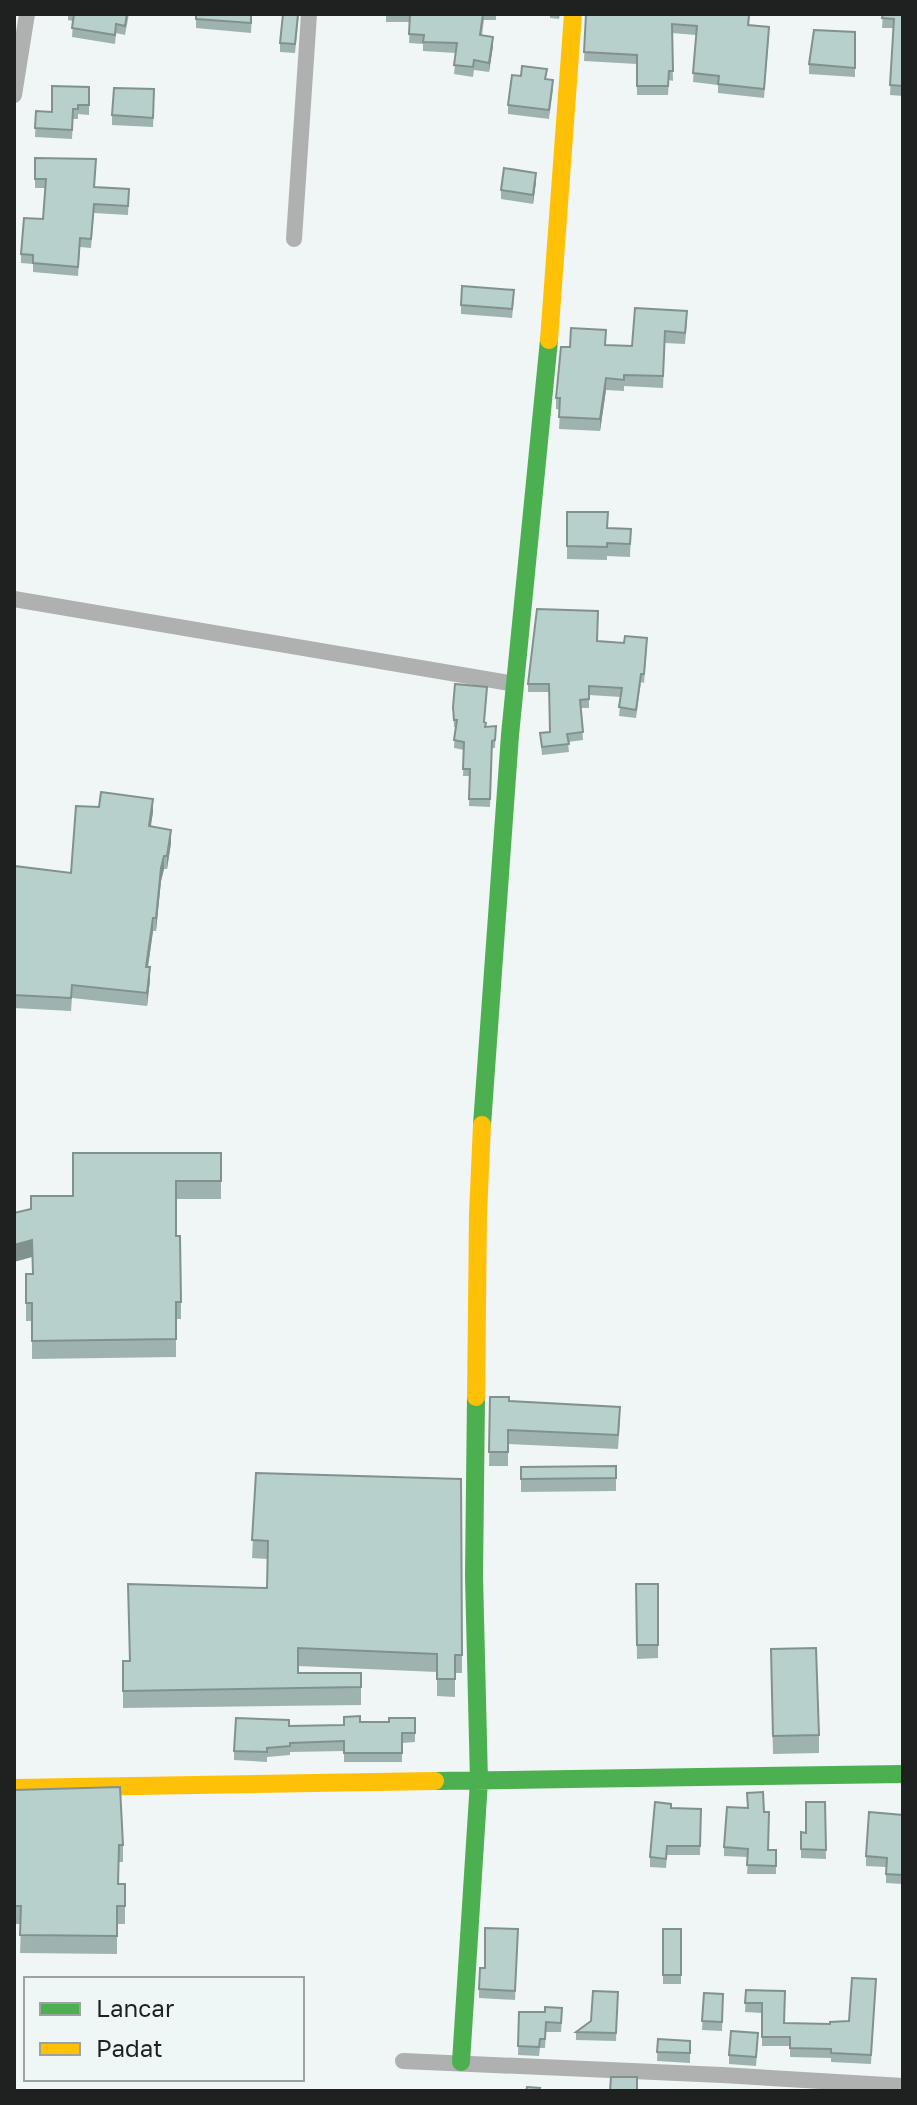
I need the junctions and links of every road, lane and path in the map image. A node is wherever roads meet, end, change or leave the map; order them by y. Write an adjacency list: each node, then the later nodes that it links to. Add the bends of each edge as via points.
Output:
1 (27, 14): 4 (street)
2 (309, 14): 5 (street)
3 (573, 14): 7 (street, via 551,318)
4 (14, 95)
5 (294, 239)
6 (14, 599): 7 (street)
7 (515, 684): 9 (street, via 478,1214 474,1576)
8 (903, 1774): 9 (street)
9 (479, 1781): 10 (street); 12 (street)
10 (14, 1788)
11 (403, 2061): 12 (street)
12 (461, 2062): 13 (street)
13 (667, 2072): 14 (street); 16 (street)
14 (765, 2084): 15 (street)
15 (903, 2086)
16 (668, 2091)

